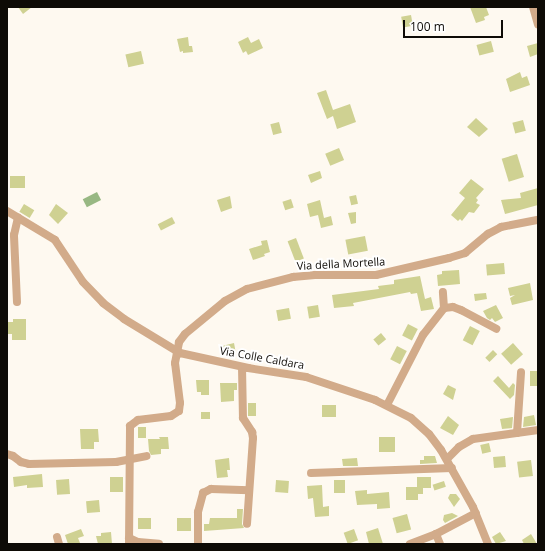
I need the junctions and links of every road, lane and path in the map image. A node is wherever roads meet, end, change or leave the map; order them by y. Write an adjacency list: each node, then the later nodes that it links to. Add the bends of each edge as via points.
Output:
1 (533, 7): 2 (street)
2 (538, 24)
3 (7, 211): 4 (street, Via Colle Caldara)
4 (18, 217): 7 (street, via 14,235); 10 (street, Via Colle Caldara, via 55,240 82,282 103,302)
5 (538, 220): 10 (street, Via della Mortella, via 498,228 457,256 391,272 301,276 247,289 226,300 185,334 179,342)
6 (443, 292): 8 (street)
7 (17, 302)
8 (444, 308): 9 (street, via 462,310); 13 (street, via 424,335)
9 (496, 329)
10 (177, 351): 11 (street, Via Colle Caldara); 18 (street, Via della Mortella, via 175,366 180,409 171,416 140,420 131,424)
11 (242, 367): 13 (street, Via Colle Caldara, via 306,377); 22 (street, via 243,418 253,436)
12 (521, 372): 15 (street)
13 (387, 406): 19 (street, Via Colle Caldara, via 408,416 421,426)
14 (538, 430): 15 (street)
15 (518, 433): 19 (street, via 469,441)
16 (7, 454): 18 (street, via 29,464)
17 (146, 456): 18 (street)
18 (130, 460): 26 (street, Via della Mortella)
19 (447, 460): 20 (street, Via Colle Caldara)
20 (452, 468): 21 (street); 23 (street, Via Colle Caldara)
21 (311, 473)
22 (249, 490): 24 (street); 28 (street, via 211,489 203,493 198,512)
23 (476, 513): 25 (street); 31 (street, Via Colle Caldara)
24 (247, 524)
25 (436, 534): 29 (street); 30 (street)
26 (129, 541): 27 (street)
27 (159, 544)
28 (198, 544)
29 (410, 544)
30 (440, 544)
31 (488, 544)

